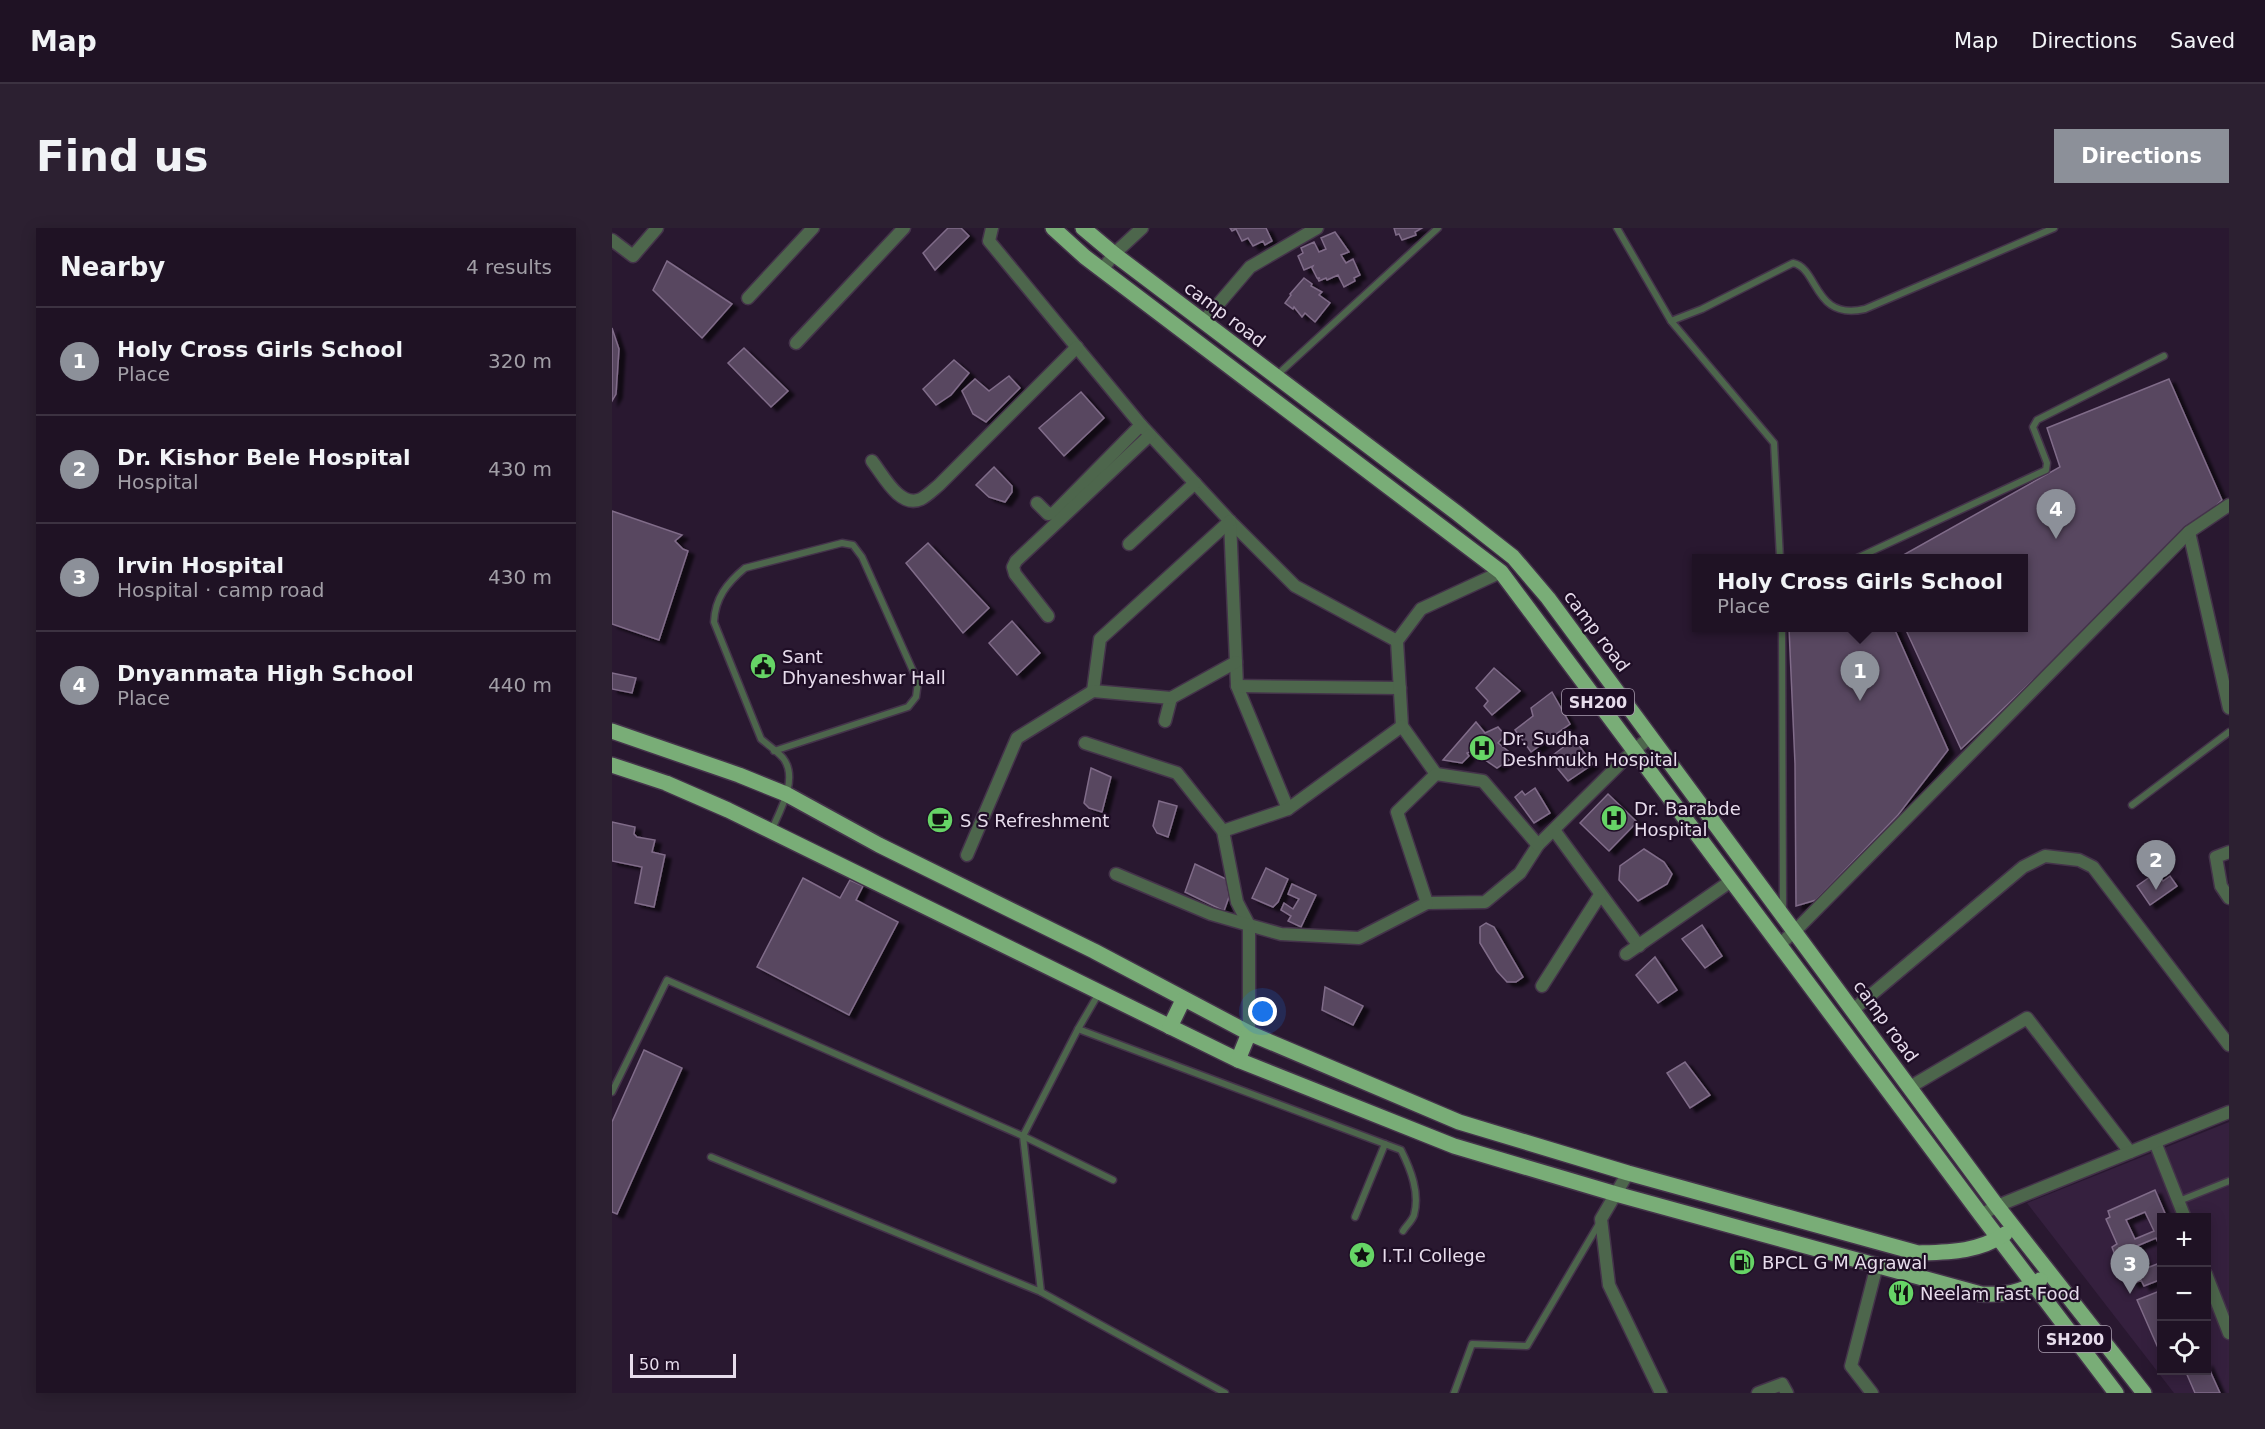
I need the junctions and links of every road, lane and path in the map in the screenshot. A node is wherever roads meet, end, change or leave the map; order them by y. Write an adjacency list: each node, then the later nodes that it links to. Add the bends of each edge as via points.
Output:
1 (657, 228): 12 (street, via 633,256)
2 (813, 228): 15 (street)
3 (904, 228): 18 (street)
4 (992, 228): 19 (street, via 989,241)
5 (1053, 228): 14 (main road, SH200)
6 (1083, 228): 13 (main road, camp road / SH200)
7 (1142, 228): 13 (street)
8 (1317, 228): 17 (street, via 1250,267)
9 (1438, 228): 21 (lane)
10 (1617, 228): 16 (lane)
11 (2054, 228): 16 (lane, via 1865,309 1839,310 1824,300 1800,266 1793,263)
12 (612, 240)
13 (1114, 254): 14 (street); 17 (main road, camp road / SH200)
14 (1102, 270): 22 (main road, SH200)
15 (748, 298)
16 (1671, 321): 32 (lane, via 1774,443)
17 (1203, 322): 21 (main road, camp road / SH200)
18 (796, 343)
19 (1077, 347): 23 (street); 25 (street, via 920,500 908,501 900,496)
20 (2164, 356): 33 (lane, via 2037,420 2033,427 2046,470)
21 (1275, 376): 22 (street); 48 (main road, camp road / SH200, via 1513,557)
22 (1263, 392): 34 (main road, SH200)
23 (1140, 425): 24 (street); 27 (street, via 1054,513 1048,514)
24 (1150, 435): 26 (street); 35 (street, via 1016,561 1015,574)
25 (872, 461)
26 (1195, 483): 29 (street); 31 (street)
27 (1037, 503)
28 (2229, 505): 30 (street)
29 (1230, 521): 37 (street, via 1295,586); 38 (street); 41 (street, via 1100,639)
30 (2189, 532): 43 (street); 71 (street)
31 (1129, 544)
32 (1780, 554)
33 (1866, 554)
34 (1501, 572): 37 (street, via 1421,609); 50 (main road, SH200)
35 (1048, 616)
36 (1782, 632): 68 (lane)
37 (1397, 641): 40 (street)
38 (1236, 662): 39 (street); 42 (street)
39 (1237, 686): 40 (street); 56 (street)
40 (1400, 688): 45 (street)
41 (1093, 691): 42 (street); 62 (street, via 1017,738)
42 (1171, 698): 44 (street)
43 (2229, 708)
44 (1165, 721)
45 (1402, 726): 53 (street); 56 (street)
46 (612, 730): 54 (main road)
47 (2229, 732): 55 (lane)
48 (1651, 737): 50 (street); 68 (main road, camp road / SH200)
49 (1085, 743): 59 (street, via 1177,773)
50 (1634, 750): 57 (street); 64 (main road, SH200)
51 (774, 751): 51 (lane, via 761,739 714,622 716,602 745,568 842,543 853,545 918,682 916,697 908,707); 54 (lane, via 783,757 790,770)
52 (612, 765): 58 (main road, via 666,783)
53 (1436, 774): 60 (street, via 1483,781); 67 (street, via 1397,812)
54 (786, 794): 58 (lane); 77 (main road)
55 (2132, 805)
56 (1288, 809): 59 (street)
57 (1554, 830): 60 (street); 65 (street)
58 (771, 831): 76 (main road)
59 (1223, 831): 69 (street, via 1237,902)
60 (1538, 845): 67 (street, via 1520,873 1485,903)
61 (2229, 852): 66 (street, via 2216,857 2221,886)
62 (967, 855)
63 (1116, 874): 69 (street, via 1211,914)
64 (1731, 881): 70 (main road, SH200); 73 (street)
65 (1600, 895): 73 (street); 75 (street)
66 (2229, 898)
67 (1427, 903): 69 (street, via 1359,938 1281,934)
68 (1783, 915): 70 (street); 71 (main road, camp road / SH200)
69 (1249, 925): 81 (street)
70 (1768, 929): 72 (main road, SH200)
71 (1795, 931): 72 (street); 78 (main road, camp road / SH200)
72 (1780, 944): 93 (main road, SH200)
73 (1639, 946): 74 (street)
74 (1626, 954)
75 (1542, 986)
76 (1100, 992): 79 (main road); 80 (lane)
77 (1183, 1000): 79 (main road); 81 (main road)
78 (1853, 1010): 82 (street, via 2023,867 2045,856 2079,860 2093,867); 84 (main road, camp road / SH200)
79 (1170, 1026): 83 (main road)
80 (1078, 1029): 87 (lane); 89 (lane)
81 (1249, 1033): 83 (main road); 94 (main road, via 1459,1122)
82 (2229, 1045)
83 (1238, 1060): 97 (main road, via 1454,1146)
84 (1910, 1087): 90 (main road, camp road / SH200); 91 (street, via 2027,1018)
85 (612, 1092): 87 (lane, via 667,981)
86 (2229, 1112): 88 (street)
87 (1023, 1136): 95 (lane); 113 (lane)
88 (2156, 1142): 91 (street); 98 (street)
89 (1385, 1144): 102 (lane); 105 (lane, via 1401,1150 1413,1174 1413,1217)
90 (1954, 1147): 93 (main road); 99 (main road, camp road / SH200)
91 (2130, 1152): 99 (street)
92 (711, 1157): 113 (lane)
93 (1938, 1159): 101 (main road, SH200)
94 (1628, 1173): 97 (street); 106 (main road, via 1918,1253 1963,1252)
95 (1113, 1180)
96 (2229, 1181): 98 (lane)
97 (1616, 1194): 103 (street); 109 (main road)
98 (2178, 1202): 100 (street)
99 (1997, 1206): 101 (street); 104 (main road, camp road / SH200)
100 (2183, 1213)
101 (1981, 1215): 106 (main road, SH200)
102 (1355, 1217)
103 (1601, 1219): 116 (lane, via 1527,1346 1472,1344); 117 (street, via 1609,1285)
104 (2014, 1228): 106 (main road); 107 (main road, camp road / SH200)
105 (1402, 1231)
106 (1998, 1239): 108 (main road, SH200)
107 (2033, 1252): 108 (main road); 110 (main road, camp road / SH200)
108 (2017, 1263): 111 (main road, SH200)
109 (1877, 1265): 111 (main road, via 1981,1294 2005,1295); 120 (street, via 1851,1366)
110 (2049, 1273): 111 (main road); 122 (main road, camp road / SH200)
111 (2033, 1285): 121 (main road, SH200)
112 (2211, 1287): 114 (street)
113 (1041, 1292): 115 (lane)
114 (2229, 1333)
115 (1225, 1393)
116 (1454, 1393)
117 (1660, 1393)
118 (1758, 1393): 119 (street, via 1782,1384)
119 (1787, 1393)
120 (1872, 1393)
121 (2116, 1393)
122 (2144, 1393)

